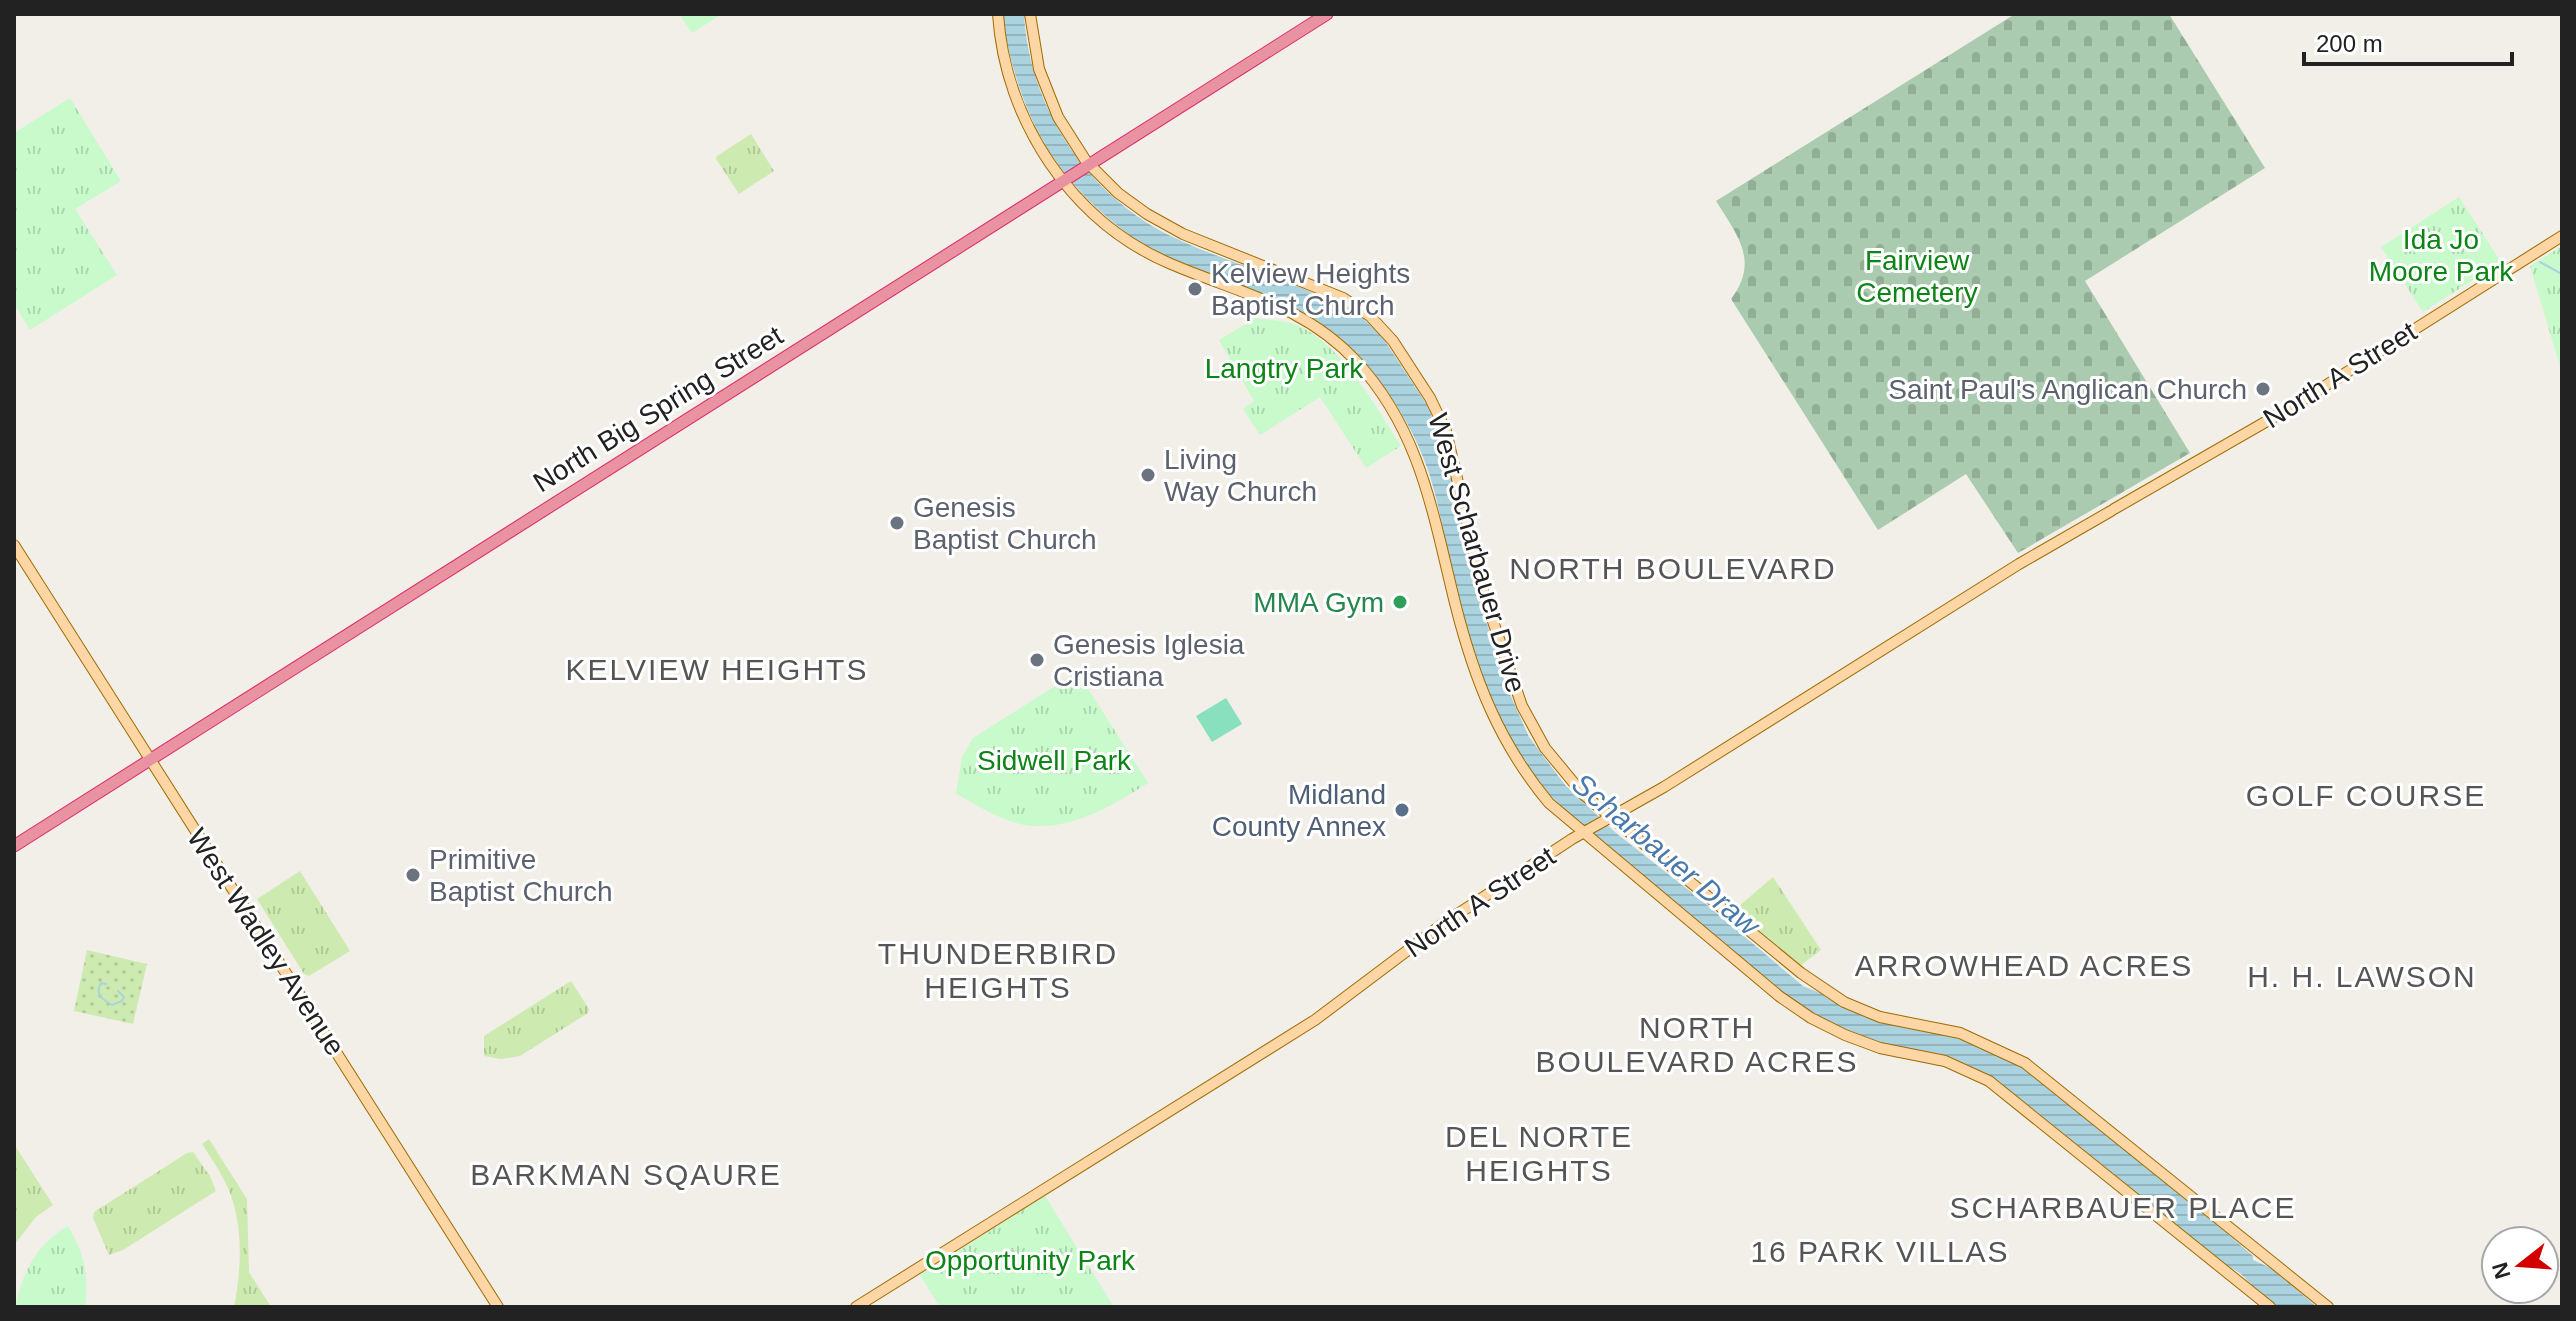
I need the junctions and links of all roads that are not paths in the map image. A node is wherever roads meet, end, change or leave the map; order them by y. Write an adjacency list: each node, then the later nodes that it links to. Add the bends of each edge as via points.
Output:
1 (998, 14): 5 (main road, West Scharbauer Drive, via 1015,98)
2 (1030, 14): 4 (main road, West Scharbauer Drive, via 1035,55 1052,104)
3 (1327, 14): 4 (highway, North Big Spring Street)
4 (1089, 164): 5 (highway, North Big Spring Street); 9 (main road, West Scharbauer Drive, via 1118,193 1169,227 1333,292 1370,316 1393,341 1446,431 1484,595 1522,706 1562,771)
5 (1063, 181): 8 (highway, North Big Spring Street); 10 (main road, West Scharbauer Drive, via 1096,216 1134,244 1168,263 1300,315 1364,371 1417,457 1467,645 1502,736 1535,788)
6 (2562, 236): 9 (main road, North A Street, via 2295,405 2019,564)
7 (14, 545): 8 (main road, West Wadley Avenue)
8 (151, 760): 11 (highway, North Big Spring Street); 12 (main road, West Wadley Avenue)
9 (1612, 818): 10 (main road, North A Street); 15 (main road, West Scharbauer Drive, via 1844,1002 1880,1017 1960,1033 2025,1063)
10 (1583, 834): 13 (main road, North A Street, via 1444,923 1315,1020); 14 (main road, West Scharbauer Drive, via 1811,1018 1871,1045 1956,1065 2002,1090)
11 (14, 846)
12 (498, 1307)
13 (856, 1307)
14 (2270, 1307)
15 (2328, 1307)

